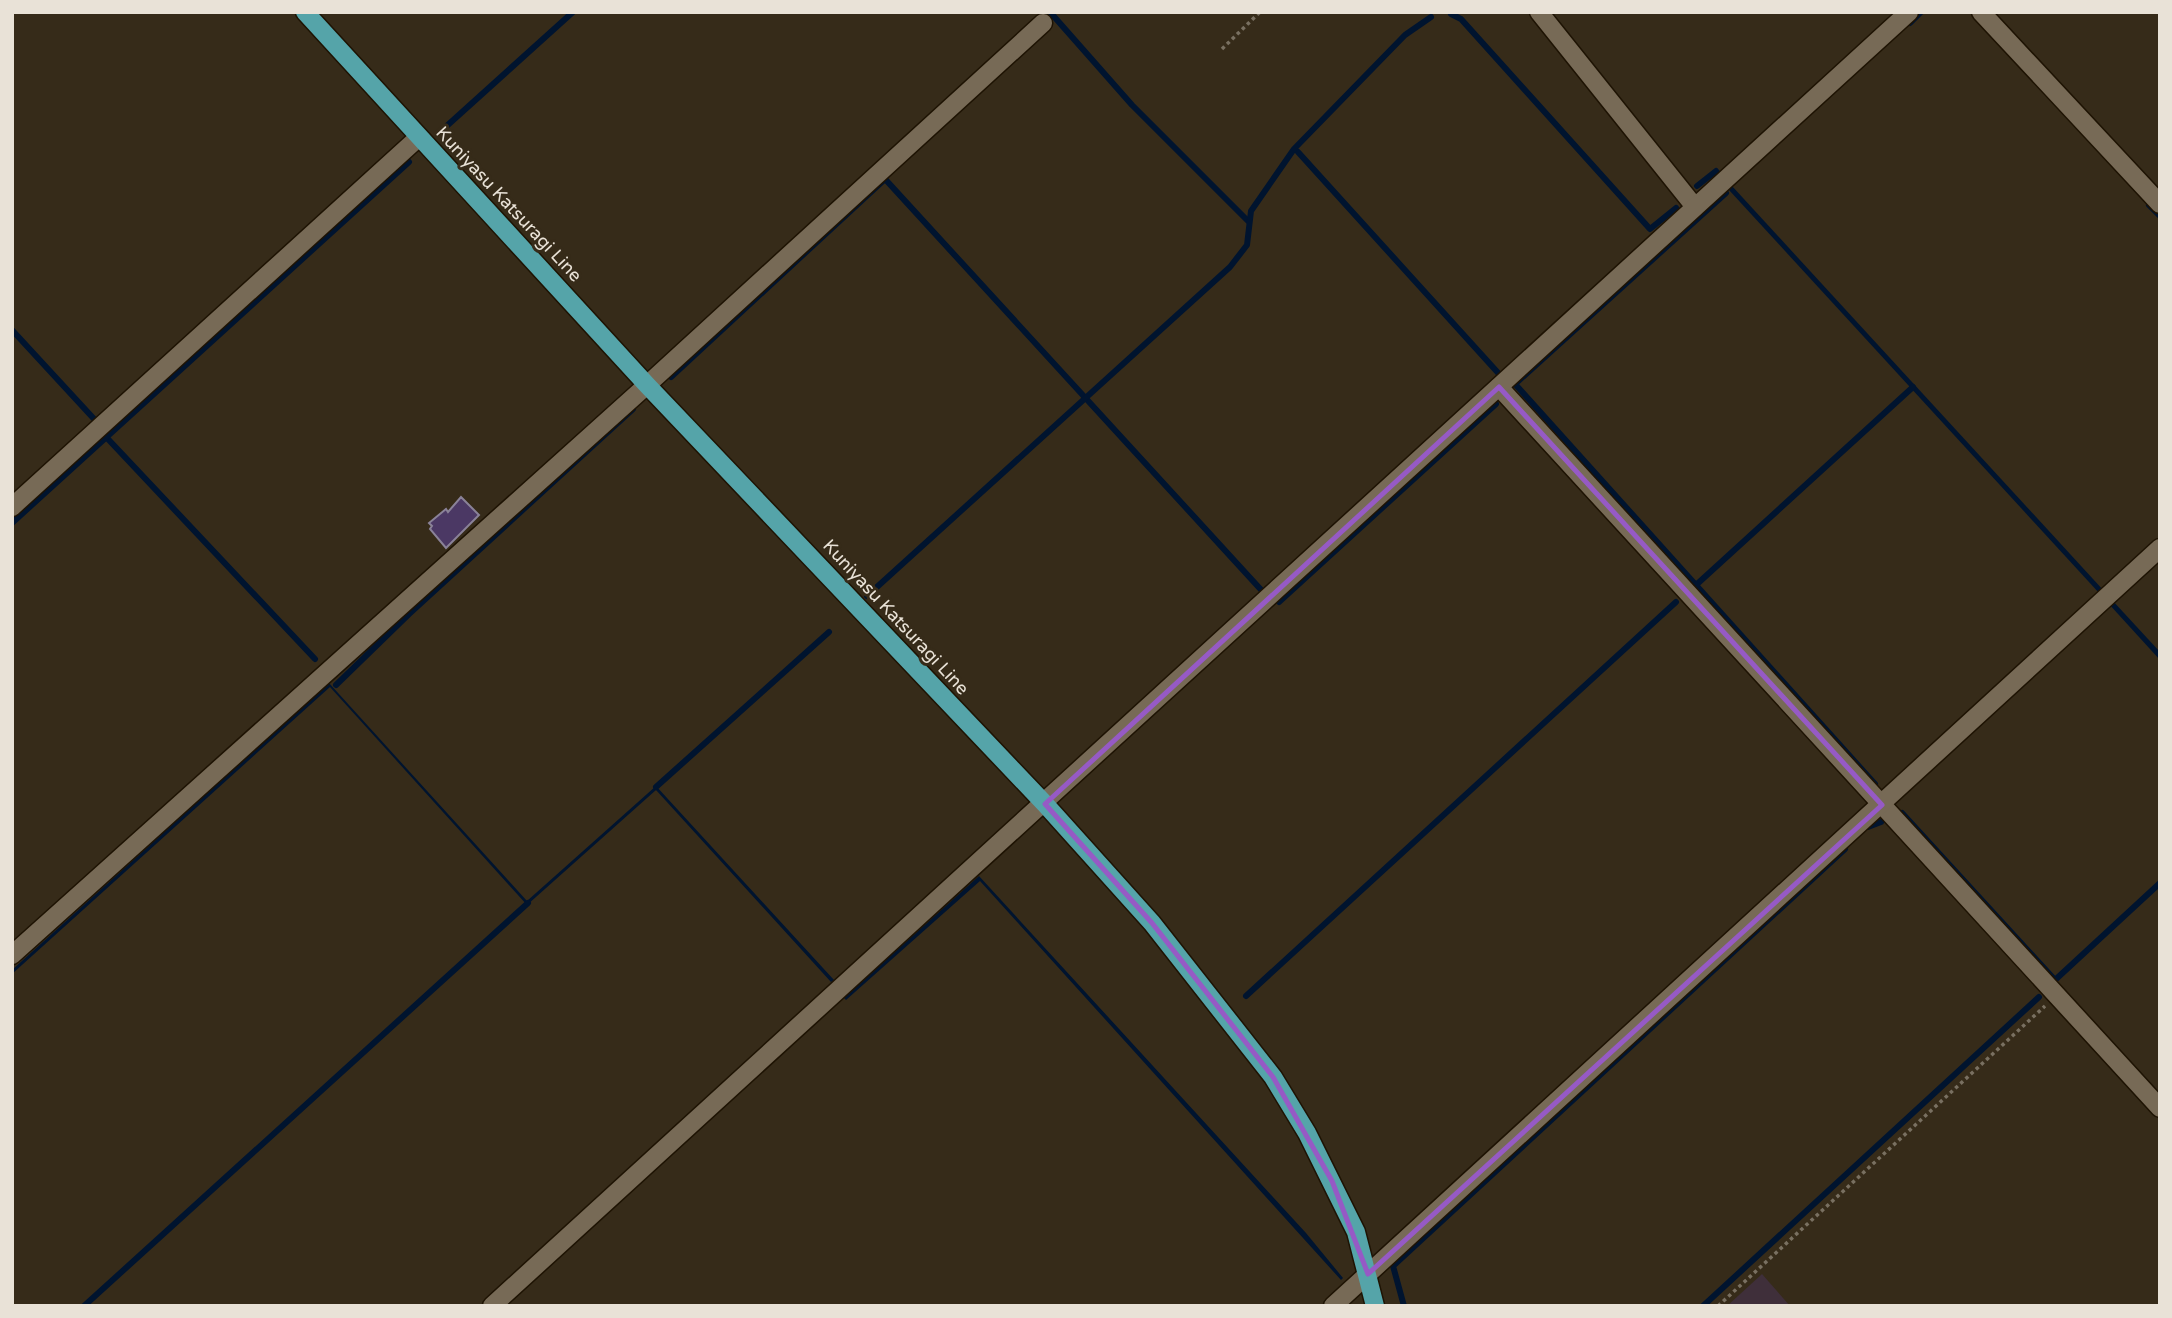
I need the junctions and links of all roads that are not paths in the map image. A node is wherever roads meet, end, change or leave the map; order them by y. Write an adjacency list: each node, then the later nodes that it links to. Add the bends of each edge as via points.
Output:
1 (305, 12): 6 (main road, Kuniyasu Katsuragi Line)
2 (1539, 12): 8 (street)
3 (1909, 12): 8 (street)
4 (1981, 12): 7 (street)
5 (1043, 23): 9 (street)
6 (419, 137): 9 (main road, Kuniyasu Katsuragi Line); 11 (street)
7 (2157, 195)
8 (1695, 207): 10 (street)
9 (647, 385): 13 (main road, Kuniyasu Katsuragi Line); 15 (street)
10 (1499, 387): 13 (street); 14 (street)
11 (12, 506)
12 (2160, 548): 14 (street)
13 (1045, 804): 17 (main road, Kuniyasu Katsuragi Line, via 1152,923 1273,1077 1332,1181 1356,1232); 18 (street)
14 (1882, 805): 16 (street); 17 (street)
15 (12, 956)
16 (2160, 1108)
17 (1368, 1274): 19 (street); 20 (main road, Kuniyasu Katsuragi Line)
18 (492, 1306)
19 (1333, 1306)
20 (1375, 1306)

